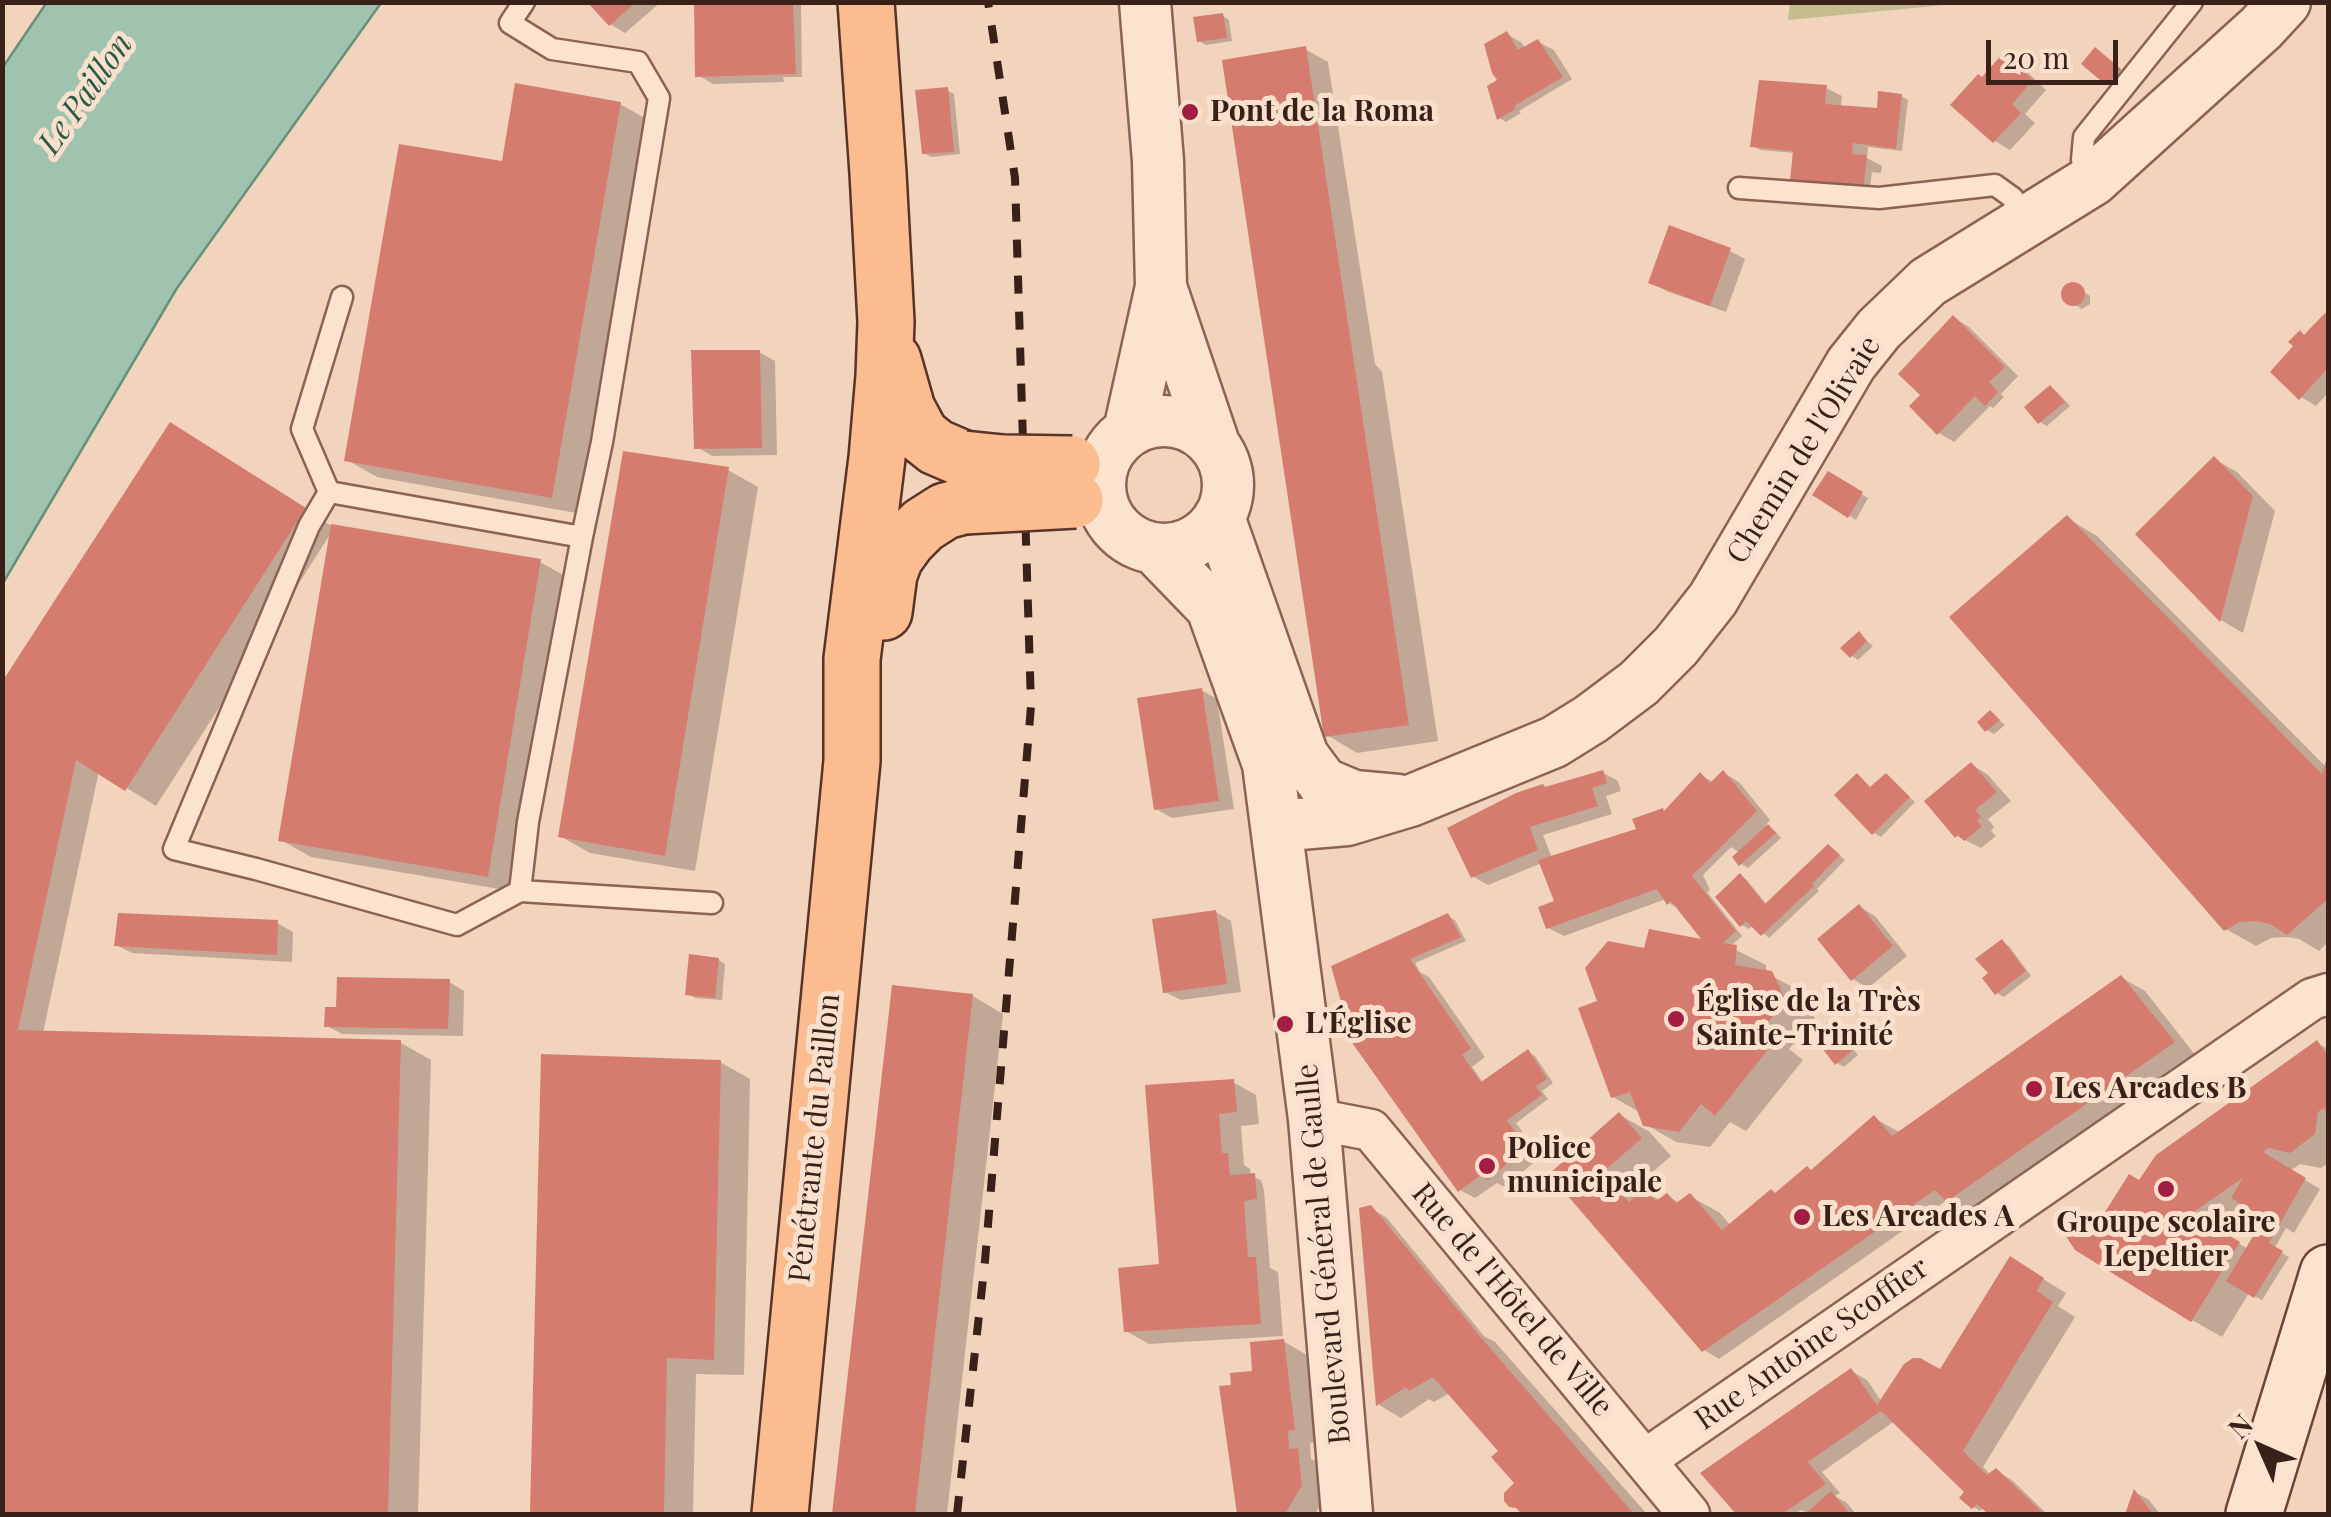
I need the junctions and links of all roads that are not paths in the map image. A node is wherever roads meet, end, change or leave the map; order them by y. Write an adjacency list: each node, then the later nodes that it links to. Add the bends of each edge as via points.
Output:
1 (524, 2): 17 (lane, via 510,24 552,49 638,62 660,98)
2 (866, 2): 11 (main road)
3 (1145, 2): 9 (street)
4 (2192, 2): 6 (lane, via 2084,137 2082,160)
5 (2285, 2): 6 (street, Chemin de l'Olivaie)
6 (2093, 180): 8 (street, Chemin de l'Olivaie)
7 (1738, 188): 8 (lane, via 1879,198 1995,185 2012,198)
8 (2021, 224): 20 (street, Chemin de l'Olivaie, via 1928,282 1879,328 1713,598 1640,683 1554,742)
9 (1161, 287): 12 (street); 13 (street)
10 (342, 296): 15 (lane, via 302,429)
11 (886, 322): 14 (main road, via 907,410); 19 (main road, via 852,658)
12 (1214, 444): 13 (street, via 1182,423 1145,423); 16 (street, via 1228,480)
13 (1096, 471): 14 (main road, bridge, via 1003,464); 18 (street, via 1108,519 1120,533)
14 (964, 482): 19 (main road, via 945,511 908,540 889,574 877,669)
15 (329, 492): 17 (lane); 22 (lane, via 174,850 457,925)
16 (1219, 517): 18 (street, via 1191,542); 20 (street, Chemin de l'Olivaie, via 1303,756 1322,783 1354,796)
17 (582, 536): 22 (lane)
18 (1154, 549): 21 (street, Boulevard Général de Gaulle, via 1212,608 1268,764)
19 (852, 761): 28 (main road, Pénétrante du Paillon)
20 (1410, 800): 21 (street, Chemin de l'Olivaie, via 1347,820)
21 (1276, 826): 25 (street, Boulevard Général de Gaulle)
22 (520, 890): 23 (lane)
23 (712, 903)
24 (2328, 994): 27 (street, Rue Antoine Scoffier)
25 (1314, 1118): 27 (street, Rue de l'Hôtel de Ville, via 1371,1130); 29 (street, Boulevard Général de Gaulle)
26 (2328, 1272): 31 (main road)
27 (1644, 1460): 30 (street, Rue de l'Hôtel de Ville)
28 (780, 1514)
29 (1347, 1514)
30 (1689, 1514)
31 (2254, 1514)

